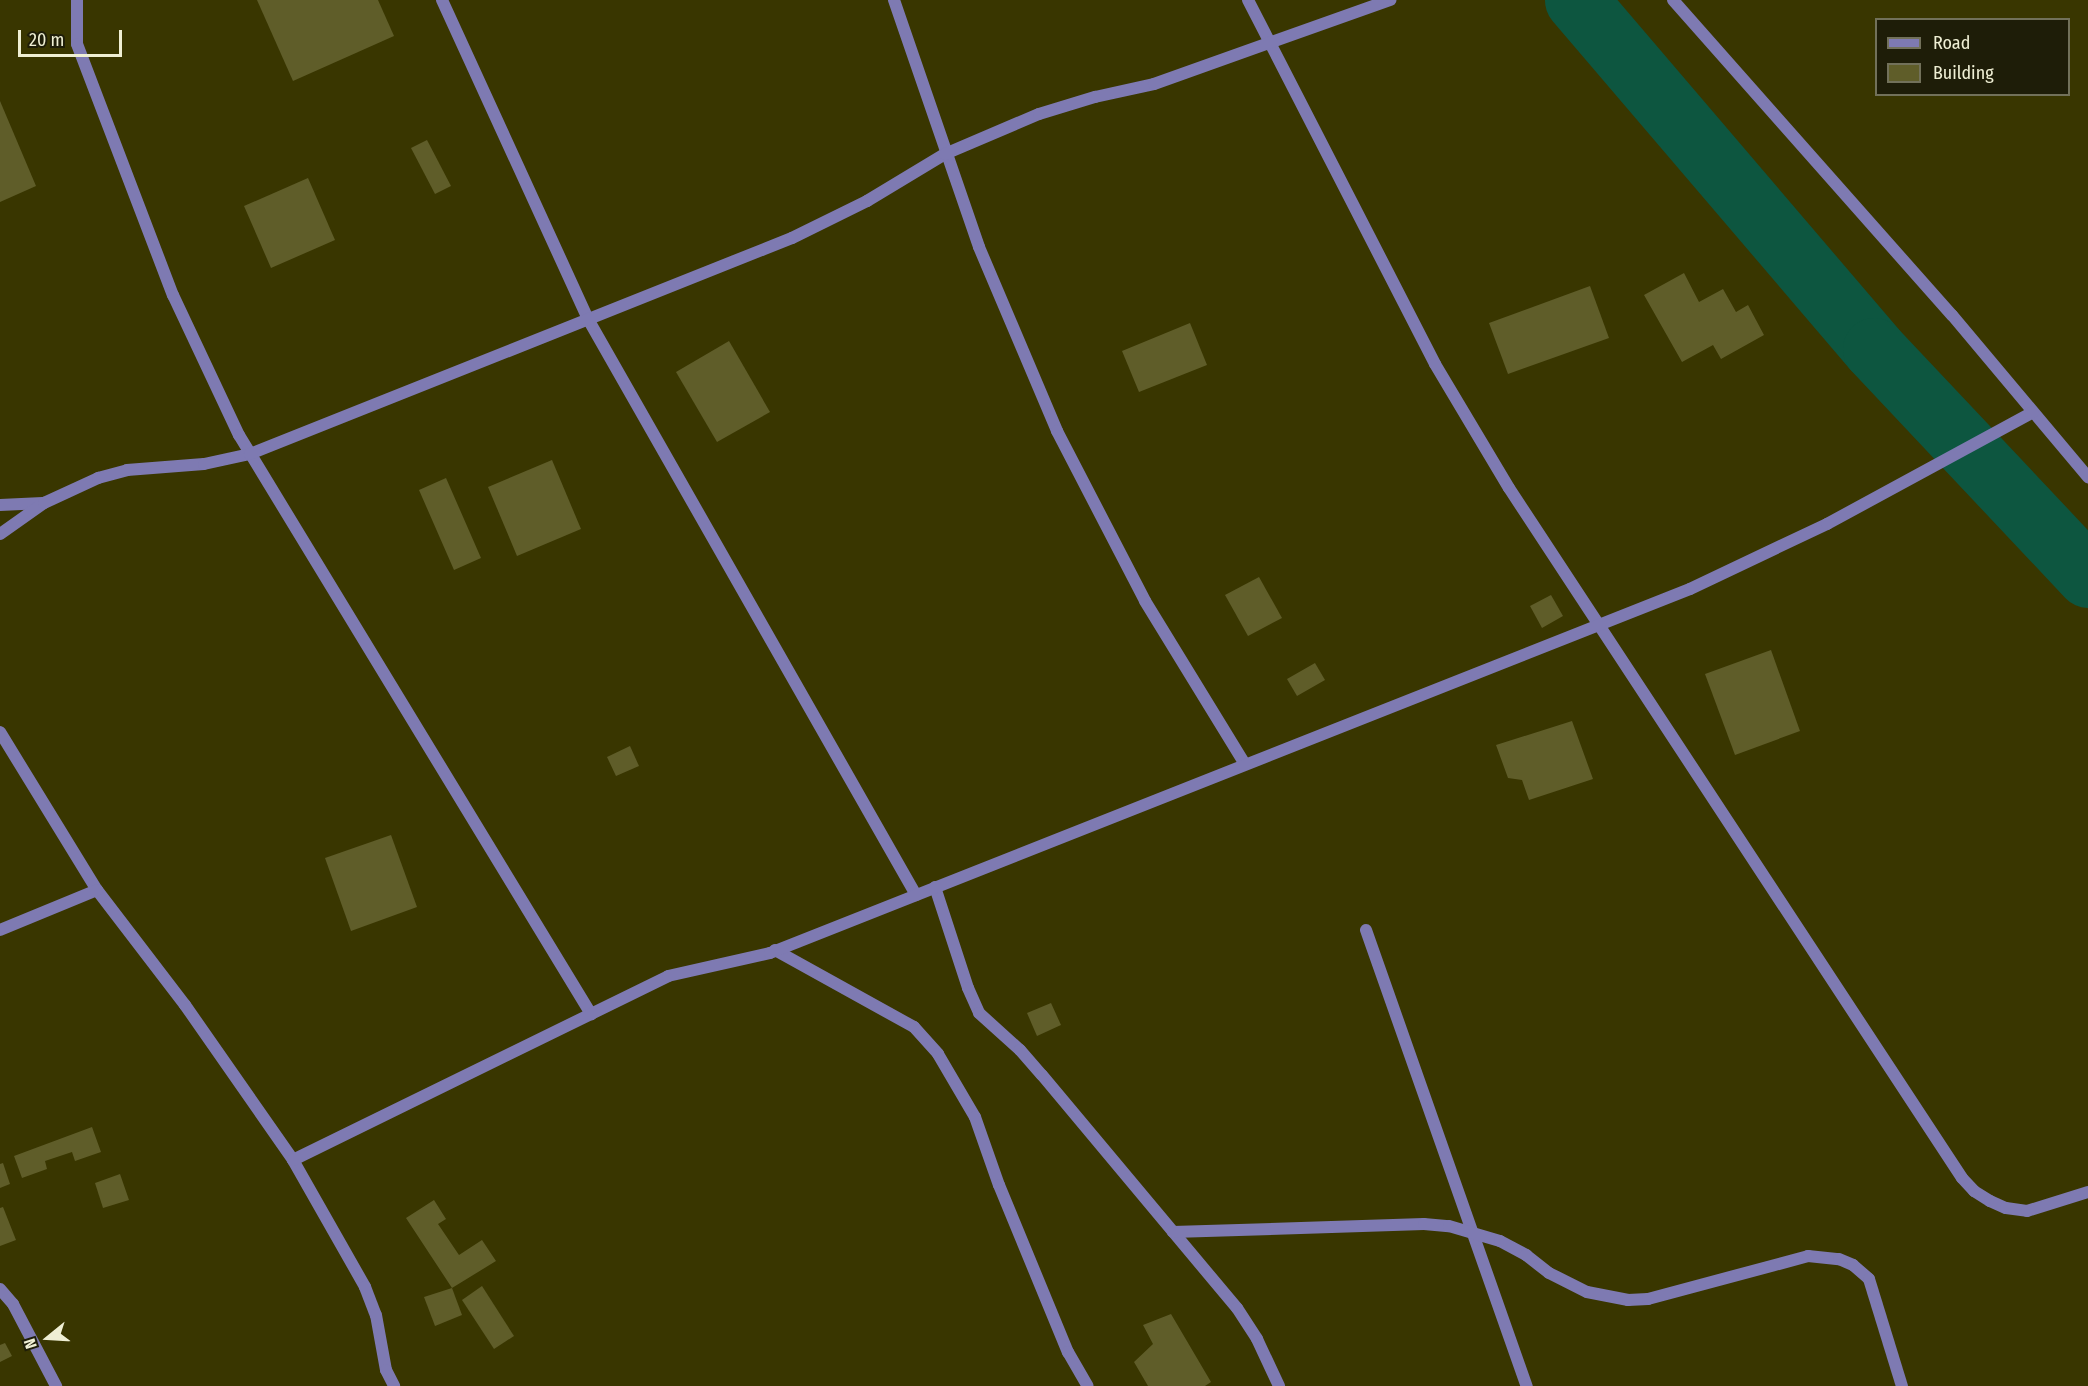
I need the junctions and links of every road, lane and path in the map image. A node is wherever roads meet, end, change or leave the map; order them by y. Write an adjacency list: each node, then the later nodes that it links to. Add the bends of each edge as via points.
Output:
1 (77, 0): 11 (street, via 77,44 115,146 204,366)
2 (442, 0): 9 (street)
3 (894, 0): 8 (street)
4 (1248, 0): 7 (street)
5 (1390, 0): 7 (street)
6 (1673, 0): 10 (street)
7 (1269, 42): 8 (street, via 1154,84 1039,114); 16 (street, via 1435,364 1509,488)
8 (945, 154): 9 (street, via 830,221); 18 (street, via 979,247 1057,431 1145,601)
9 (588, 319): 11 (street); 21 (street)
10 (2033, 412): 12 (street); 16 (street, via 1759,557)
11 (250, 454): 13 (street, via 204,464 126,470 70,489); 25 (street)
12 (2088, 477)
13 (44, 503): 14 (street); 15 (street)
14 (0, 505)
15 (0, 534)
16 (1600, 624): 18 (street); 27 (street, via 1962,1178 1990,1202 2027,1211)
17 (0, 732): 20 (street)
18 (1245, 764): 19 (street)
19 (934, 887): 21 (street); 28 (street, via 979,1013 1020,1050)
20 (97, 890): 22 (street); 26 (street, via 185,1005)
21 (916, 895): 24 (street)
22 (0, 930)
23 (1366, 930): 29 (street)
24 (775, 950): 25 (street, via 668,976); 33 (street, via 914,1027 938,1054 975,1117 1068,1352)
25 (591, 1014): 26 (street)
26 (293, 1160): 32 (street, via 365,1287 376,1315 386,1370)
27 (2088, 1192)
28 (1173, 1232): 29 (street, via 1424,1224); 34 (street, via 1237,1308)
29 (1472, 1232): 35 (street); 36 (street, via 1526,1255 1568,1284 1628,1300 1648,1299 1808,1256 1839,1259 1869,1279)
30 (0, 1289): 31 (street, via 13,1304)
31 (56, 1386)
32 (394, 1386)
33 (1088, 1386)
34 (1279, 1386)
35 (1527, 1386)
36 (1902, 1386)

